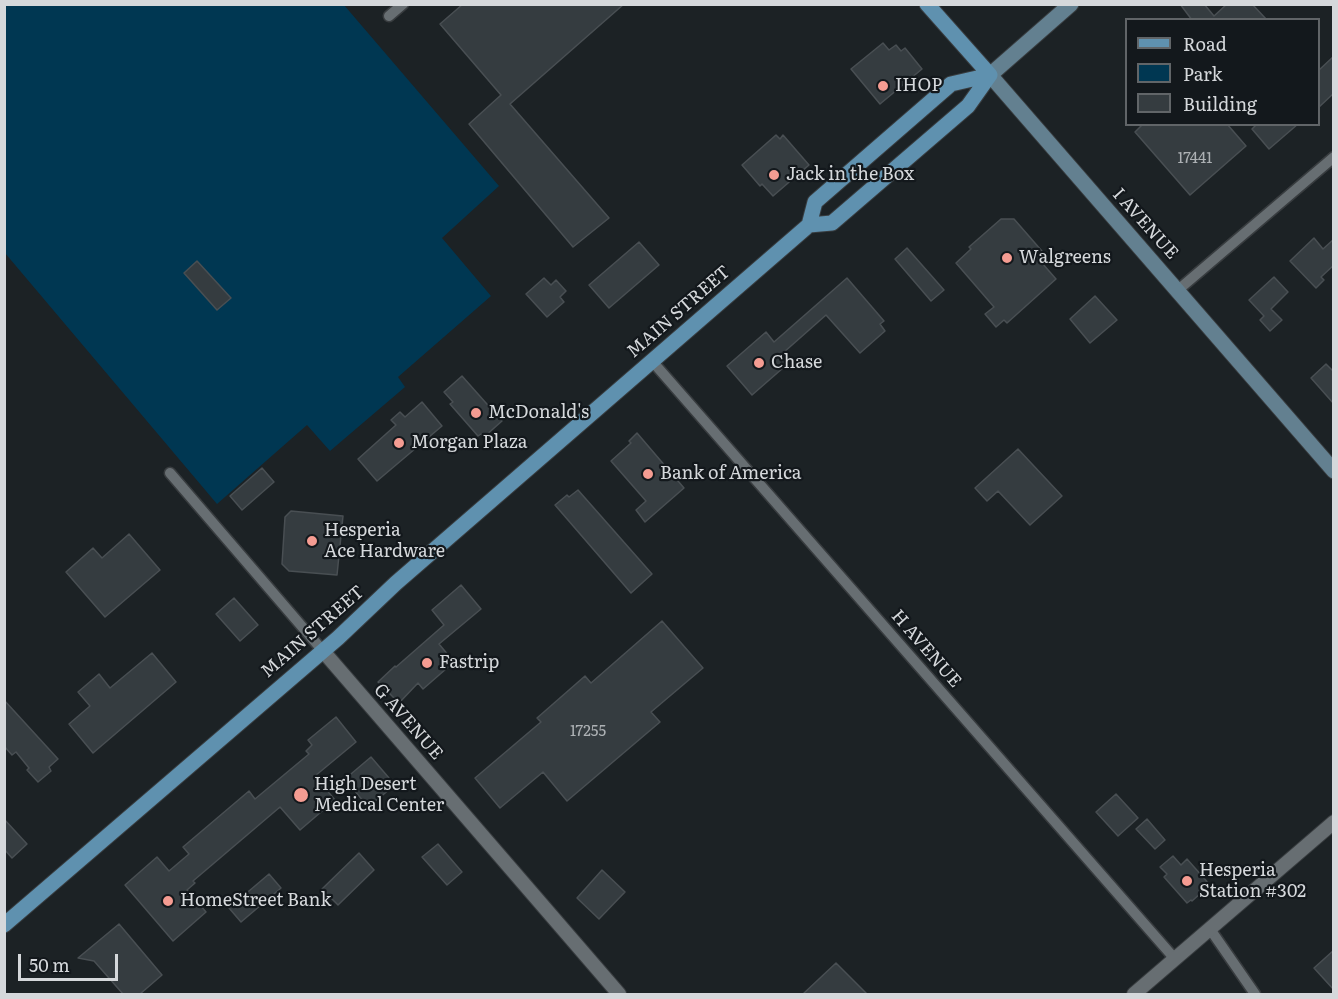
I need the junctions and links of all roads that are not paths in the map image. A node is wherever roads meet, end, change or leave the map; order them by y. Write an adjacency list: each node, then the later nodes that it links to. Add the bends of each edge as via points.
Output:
1 (403, 4): 4 (street)
2 (927, 4): 5 (main road, I AVENUE)
3 (1071, 4): 5 (main road, MAIN STREET)
4 (389, 16)
5 (990, 75): 7 (main road, MAIN STREET, via 968,106 832,223); 7 (main road, MAIN STREET, via 951,84 815,202); 8 (main road, I AVENUE)
6 (1334, 157): 8 (street)
7 (809, 225): 9 (main road, MAIN STREET)
8 (1178, 290): 10 (main road, I AVENUE)
9 (652, 361): 12 (main road, MAIN STREET); 16 (street, H AVENUE)
10 (1334, 471)
11 (170, 473): 12 (street, G AVENUE)
12 (322, 651): 14 (main road, MAIN STREET); 17 (street, G AVENUE)
13 (1334, 822): 15 (street)
14 (4, 925)
15 (1210, 929): 16 (street); 19 (street)
16 (1175, 959): 18 (street)
17 (619, 994)
18 (1134, 994)
19 (1255, 994)

